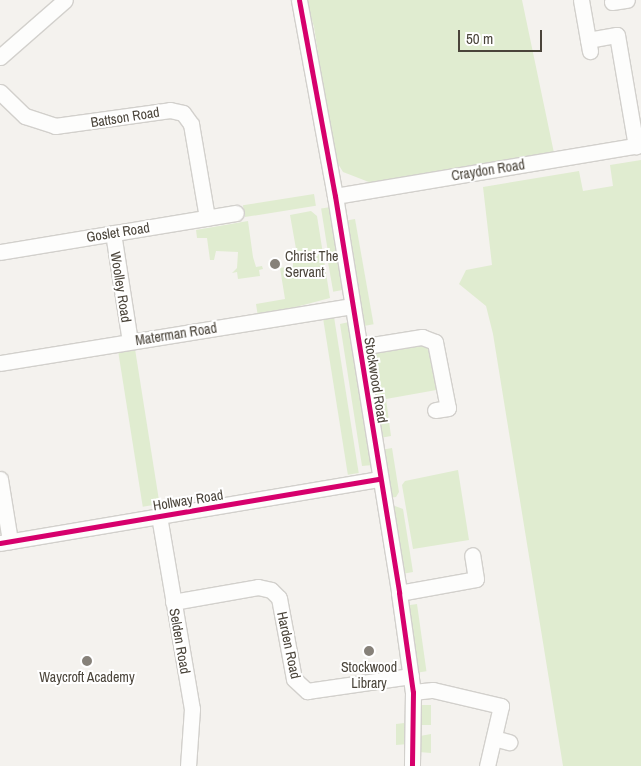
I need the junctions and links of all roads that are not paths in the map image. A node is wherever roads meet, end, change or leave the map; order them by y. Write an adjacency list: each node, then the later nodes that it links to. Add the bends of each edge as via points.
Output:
1 (65, 0): 4 (street)
2 (299, 0): 7 (street, Stockwood Road)
3 (581, 0): 6 (street, via 589,45 617,35)
4 (0, 57)
5 (0, 92): 9 (street, Battson Road, via 25,116 55,126 170,110 183,114 191,124)
6 (639, 146): 7 (street, Craydon Road)
7 (335, 196): 12 (street, Stockwood Road)
8 (236, 213): 9 (street, Goslet Road)
9 (207, 218): 10 (street, Goslet Road)
10 (113, 233): 11 (street, Goslet Road); 13 (street, Woolley Road)
11 (0, 252)
12 (352, 306): 13 (street, Materman Road); 14 (street, Stockwood Road)
13 (130, 341): 15 (street, Materman Road)
14 (360, 348): 16 (street, via 422,336 435,342 448,408); 18 (street, Stockwood Road)
15 (0, 362)
16 (435, 410)
17 (4, 475): 20 (street)
18 (380, 479): 19 (street, Hollway Road); 22 (street, Stockwood Road)
19 (159, 516): 20 (street, Hollway Road); 23 (street, Selden Road)
20 (5, 542)
21 (472, 555): 22 (street, via 476,579)
22 (399, 592): 24 (street, Stockwood Road)
23 (173, 602): 24 (street, Harden Road, via 258,587 271,590 279,598 294,679 307,691); 27 (street, Selden Road, via 192,709)
24 (412, 684): 25 (street, via 502,702); 28 (street, Stockwood Road)
25 (494, 738): 26 (street); 29 (street)
26 (509, 742)
27 (188, 766)
28 (412, 766)
29 (487, 766)

